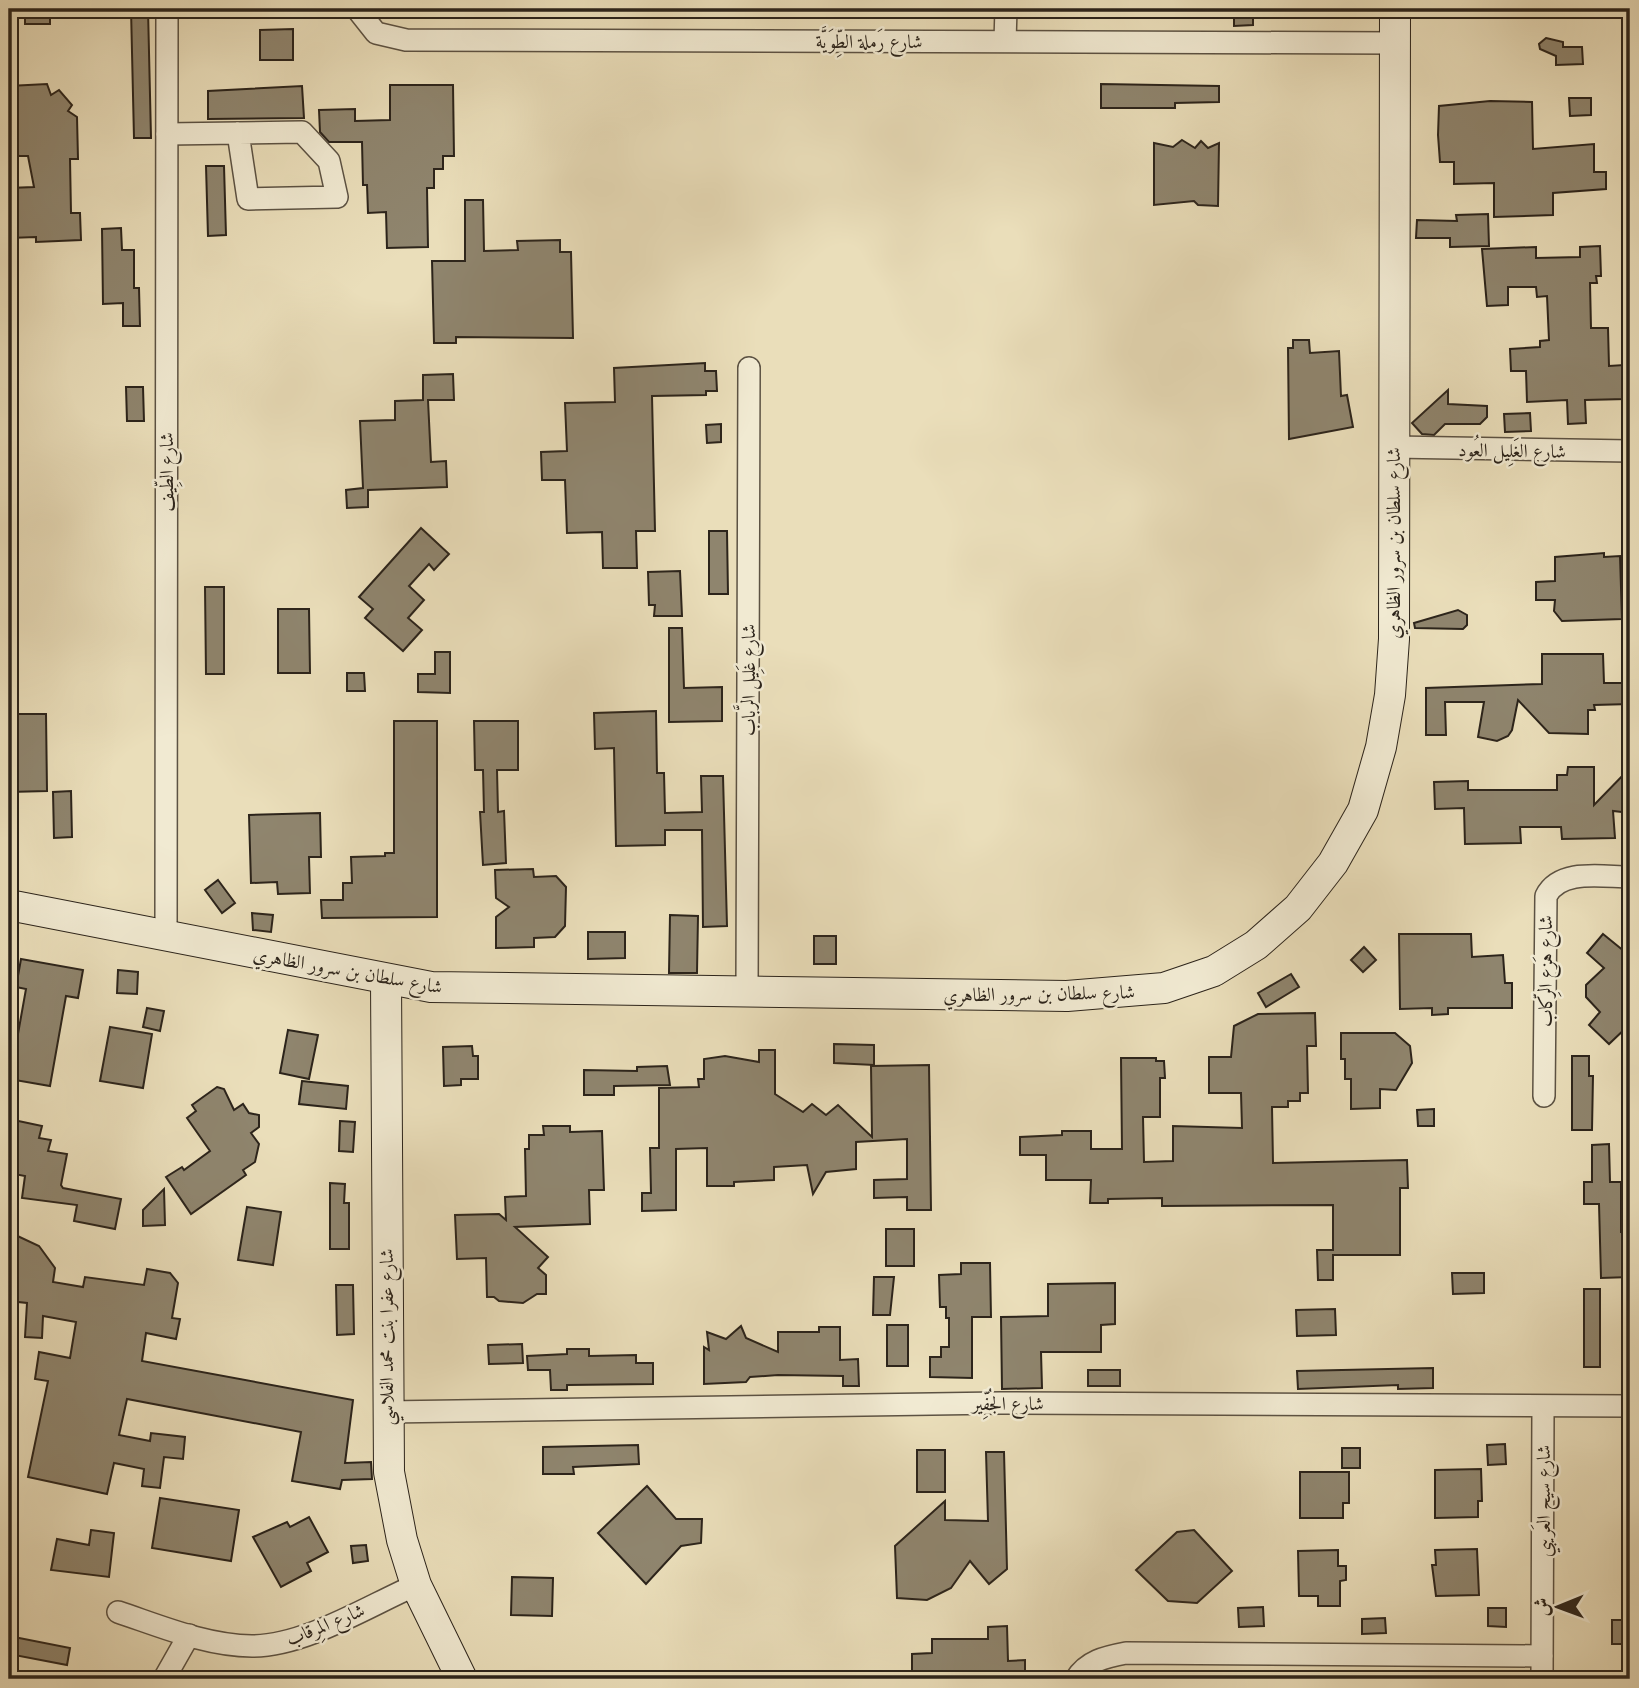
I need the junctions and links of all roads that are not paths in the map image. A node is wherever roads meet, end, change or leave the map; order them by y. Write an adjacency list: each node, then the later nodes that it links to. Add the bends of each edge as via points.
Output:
1 (167, 9): 8 (street, شارع الطِّيف)
2 (357, 9): 5 (street, شارع رَملة الطِّوَيَّة, via 376,33 406,40)
3 (1006, 9): 5 (street)
4 (1395, 9): 6 (street, شارع سلطان بن سرور الظاهري)
5 (1005, 41): 6 (street, شارع رَملة الطِّوَيَّة)
6 (1394, 43): 10 (street, شارع سلطان بن سرور الظاهري)
7 (238, 133): 7 (street, via 302,132 329,161 337,197 248,199); 8 (street)
8 (167, 134): 14 (street, شارع الطِّيف)
9 (749, 368): 16 (street, شارع غَلِيل الرَّباب)
10 (1394, 447): 11 (street, شارع الغَلِيل العُود); 16 (street, شارع سلطان بن سرور الظاهري, via 1394,639 1381,747 1363,810 1333,863 1298,908 1256,944 1214,971 1164,988 1124,993)
11 (1630, 451)
12 (1630, 877): 17 (street, شارع هَزع الرِّكاب, via 1568,878 1556,883 1546,896)
13 (9, 905): 14 (street, شارع سلطان بن سرور الظاهري)
14 (166, 936): 15 (street, شارع سلطان بن سرور الظاهري)
15 (386, 980): 16 (street, شارع سلطان بن سرور الظاهري, via 484,990); 20 (street, شارع عفرا بنت محمد الفلاسي)
16 (747, 993)
17 (1544, 1096)
18 (1630, 1406): 19 (street, شارع الجُفِّير)
19 (1543, 1407): 20 (street, شارع الجُفِّير, via 1000,1403); 24 (street, شارع سيح العَريبي)
20 (386, 1412): 21 (street, شارع عفرا بنت محمد الفلاسي, via 388,1472)
21 (416, 1584): 23 (street, شارع المِرقاب, via 288,1642 253,1646); 26 (street, شارع عفرا بنت محمد الفلاسي)
22 (118, 1612): 23 (street, شارع المِرقاب)
23 (189, 1635): 25 (street)
24 (1542, 1656): 27 (street, via 1126,1653 1096,1661); 28 (street, شارع سيح العَريبي)
25 (164, 1679)
26 (462, 1679)
27 (1076, 1679)
28 (1542, 1679)

